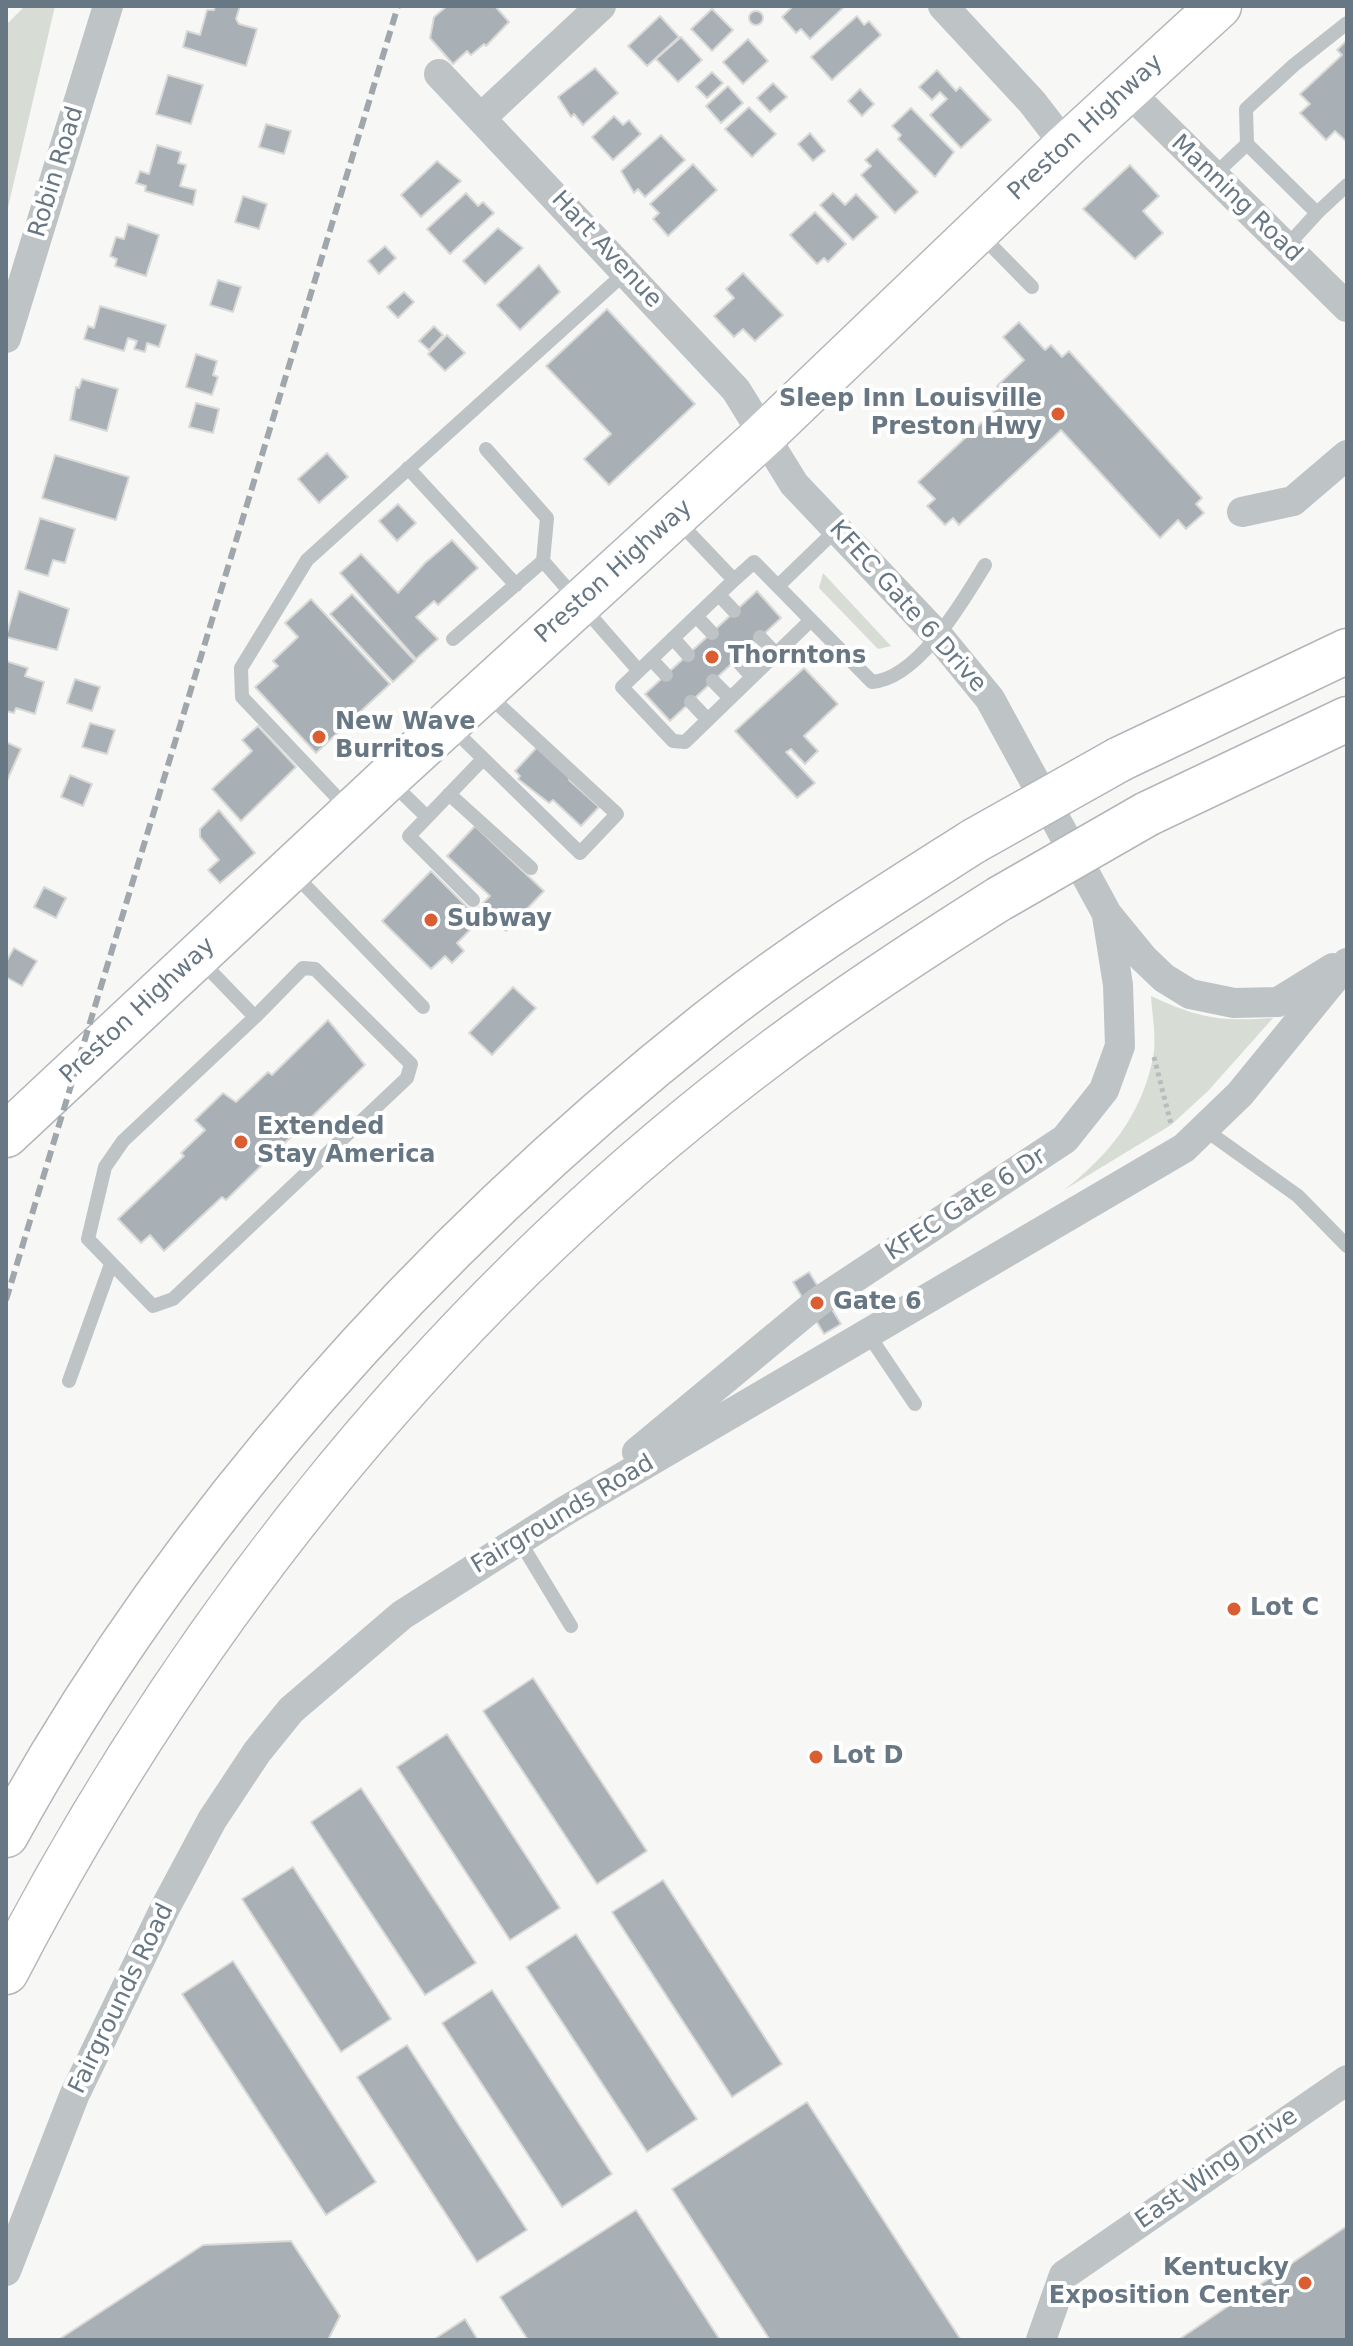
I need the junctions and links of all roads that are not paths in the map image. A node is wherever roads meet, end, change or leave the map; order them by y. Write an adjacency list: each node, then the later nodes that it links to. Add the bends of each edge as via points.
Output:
1 (108, 6): 19 (street, Robin Road)
2 (601, 6): 8 (street)
3 (943, 6): 10 (street)
4 (1219, 7): 7 (main road, Preston Highway)
5 (1347, 23): 9 (lane, via 1246,109)
6 (439, 74): 8 (street, Hart Avenue)
7 (1127, 90): 10 (main road, Preston Highway); 11 (street, Manning Road)
8 (482, 117): 16 (street, Hart Avenue)
9 (1247, 144): 11 (lane); 13 (lane)
10 (1066, 146): 14 (main road, Preston Highway)
11 (1213, 176): 15 (street, Manning Road)
12 (1347, 185): 13 (lane)
13 (1317, 213): 15 (lane)
14 (977, 231): 17 (lane); 20 (main road, Preston Highway)
15 (1286, 247): 18 (street, Manning Road)
16 (626, 272): 20 (street, Hart Avenue, via 736,390); 23 (lane)
17 (1032, 287)
18 (1347, 307)
19 (8, 325)
20 (764, 435): 25 (main road, Preston Highway); 26 (street, KFEC Gate 6 Drive, via 794,484)
21 (486, 449): 27 (lane, via 547,518)
22 (1347, 455): 24 (street, via 1293,501)
23 (408, 468): 30 (lane); 60 (lane, via 307,560 241,668 242,697)
24 (1242, 512)
25 (674, 517): 29 (lane); 33 (main road, Preston Highway)
26 (837, 529): 31 (lane); 40 (street, KFEC Gate 6 Drive)
27 (543, 561): 30 (lane); 33 (lane)
28 (985, 565): 40 (lane)
29 (734, 580): 31 (lane, via 754,562); 32 (lane)
30 (516, 585): 41 (lane)
31 (778, 586): 36 (lane)
32 (719, 595): 34 (lane); 35 (lane)
33 (581, 602): 47 (lane); 51 (main road, Preston Highway)
34 (734, 611)
35 (696, 616): 37 (lane); 39 (lane)
36 (811, 620): 40 (lane, via 872,682 887,681); 43 (lane)
37 (712, 633)
38 (760, 637): 43 (lane)
39 (673, 638): 44 (lane); 45 (lane)
40 (940, 638): 65 (street, KFEC Gate 6 Drive, via 1003,718)
41 (453, 639)
42 (1347, 651): 80 (main road, bridge, via 1120,759 974,841 821,939 600,1110 402,1300 312,1400 192,1551 74,1722)
43 (776, 654): 49 (lane)
44 (688, 655)
45 (651, 659): 47 (lane); 48 (lane)
46 (736, 659): 49 (lane)
47 (639, 671): 55 (lane, via 622,687 673,741 685,742)
48 (666, 675)
49 (752, 677): 52 (lane)
50 (713, 681): 52 (lane)
51 (485, 691): 56 (main road, Preston Highway); 57 (lane, via 617,814 580,853)
52 (730, 698): 55 (lane)
53 (691, 702): 55 (lane)
54 (1347, 719): 81 (main road, bridge, via 1147,814 887,970 678,1127 562,1229 433,1359 301,1511 184,1669 53,1882)
55 (708, 720)
56 (449, 725): 57 (lane); 58 (main road, Preston Highway)
57 (483, 759): 59 (lane)
58 (387, 779): 60 (main road, Preston Highway); 61 (lane)
59 (449, 794): 61 (lane); 62 (lane)
60 (351, 812): 63 (main road, Preston Highway)
61 (427, 817): 64 (lane, via 409,836)
62 (531, 868)
63 (290, 870): 66 (main road, Preston Highway); 68 (lane)
64 (473, 900)
65 (1107, 914): 67 (street, via 1164,978 1190,994 1234,1003 1278,1002); 77 (street, KFEC Gate 6 Dr, via 1120,1046 1104,1090 1065,1139 818,1302)
66 (197, 957): 69 (lane); 71 (main road, Preston Highway)
67 (1347, 961): 70 (street, Fairgrounds Road, via 1240,1094)
68 (423, 1007)
69 (255, 1017): 73 (lane, via 123,1141 105,1167 88,1239); 73 (lane, via 303,968 315,969 411,1064 407,1078 173,1299 153,1306)
70 (1204, 1129): 72 (lane, via 1298,1196); 74 (street, Fairgrounds Road, via 1184,1148)
71 (6, 1135)
72 (1347, 1246)
73 (111, 1264): 75 (lane)
74 (868, 1334): 76 (lane); 77 (street, Fairgrounds Road)
75 (69, 1381)
76 (915, 1404)
77 (565, 1511): 78 (street, Fairgrounds Road)
78 (519, 1540): 79 (lane); 83 (street, Fairgrounds Road, via 359,1648 291,1710 257,1752 212,1820 114,2010 74,2096)
79 (571, 1626)
80 (6, 1835)
81 (6, 1972)
82 (1347, 2080): 84 (street, East Wing Drive, via 1064,2275)
83 (6, 2271)
84 (1041, 2340)

